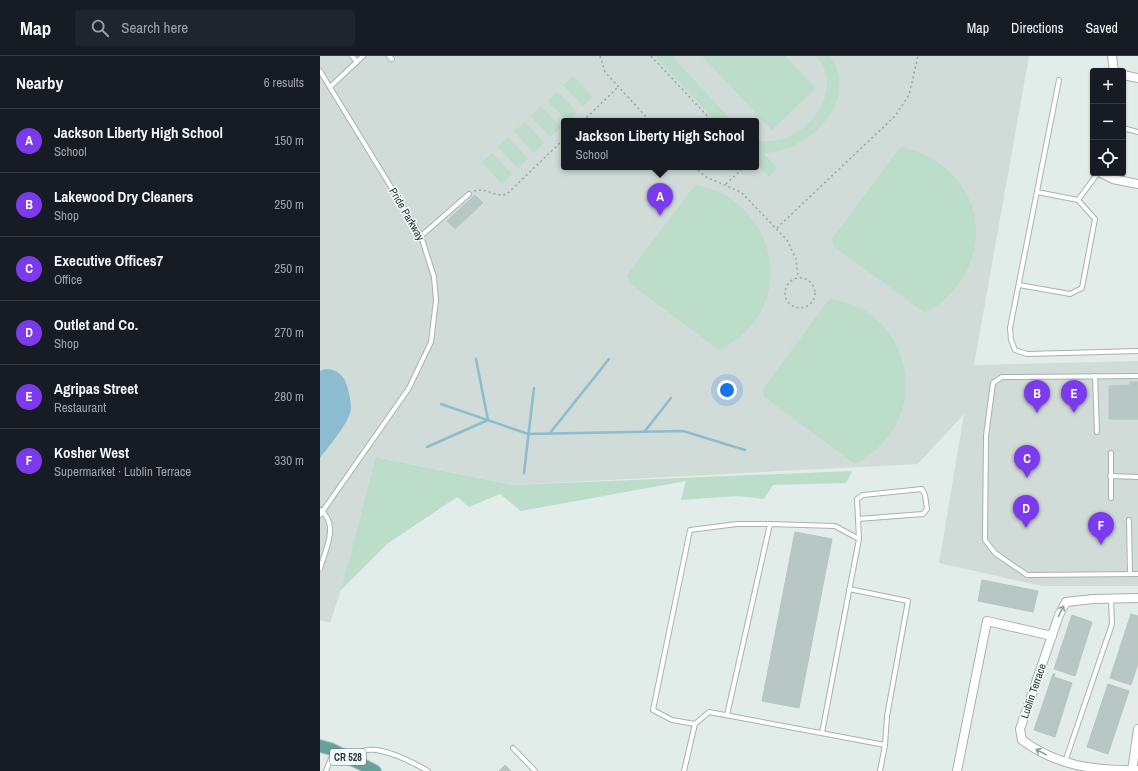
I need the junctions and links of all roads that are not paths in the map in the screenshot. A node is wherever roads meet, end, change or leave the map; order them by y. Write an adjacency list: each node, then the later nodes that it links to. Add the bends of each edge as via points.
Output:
1 (352, 56): 4 (lane)
2 (363, 56): 4 (lane)
3 (1112, 56): 5 (street)
4 (357, 62): 10 (lane)
5 (1114, 68)
6 (320, 71): 10 (lane, Pride Parkway)
7 (1126, 76): 8 (street)
8 (1138, 78)
9 (1060, 80): 16 (lane)
10 (330, 87): 19 (lane, Pride Parkway)
11 (1126, 129): 12 (lane)
12 (1138, 132)
13 (1096, 176): 18 (lane)
14 (1107, 176): 15 (street)
15 (1138, 184)
16 (1037, 192): 18 (lane); 20 (lane)
17 (469, 194): 19 (lane)
18 (1078, 200): 20 (lane, via 1095,220 1082,288 1070,294)
19 (421, 236): 29 (lane, Pride Parkway, via 434,277 436,300 430,342 409,388)
20 (1019, 285): 21 (lane, via 1010,328 1015,350 1027,354)
21 (1138, 351)
22 (1095, 376): 23 (lane); 24 (lane); 35 (lane, via 1002,377 994,384 986,436 985,540 995,553 1027,575)
23 (1138, 376)
24 (1097, 432)
25 (1111, 453): 26 (lane)
26 (1110, 476): 27 (lane); 28 (lane)
27 (1138, 476)
28 (1111, 498)
29 (321, 512): 34 (lane, via 328,518 331,531)
30 (858, 519): 30 (lane, via 922,514 927,509 926,495 922,489 862,495 857,499); 33 (lane)
31 (1129, 520): 35 (lane)
32 (770, 524): 33 (lane, via 835,526); 41 (lane); 42 (lane, via 737,524 690,530 653,710 672,720)
33 (859, 539): 37 (lane)
34 (320, 569)
35 (1130, 574): 36 (lane)
36 (1138, 574)
37 (849, 589): 44 (lane); 45 (lane, via 908,601 887,716)
38 (1138, 598): 39 (street, Lublin Terrace)
39 (1111, 599): 40 (street, Lublin Terrace, one-way to 39, via 1066,602); 50 (lane, via 1112,624)
40 (1052, 636): 50 (street, Lublin Terrace, one-way to 40, via 1039,752 1022,740 1020,729); 58 (street, via 987,621)
41 (727, 715): 42 (lane, via 709,712); 44 (lane)
42 (695, 724): 56 (lane)
43 (1138, 728): 59 (street)
44 (822, 733): 45 (lane)
45 (885, 745): 57 (lane)
46 (320, 746): 48 (main road, CR 528)
47 (514, 748): 55 (lane)
48 (334, 751): 49 (main road, CR 528); 52 (lane)
49 (353, 759): 53 (main road, CR 528); 54 (lane, via 363,751 374,750 408,760)
50 (1065, 762): 51 (street, Lublin Terrace)
51 (1075, 769): 59 (street, Lublin Terrace)
52 (326, 771)
53 (375, 771)
54 (428, 771)
55 (534, 771)
56 (684, 771)
57 (880, 771)
58 (958, 771)
59 (1134, 771)

